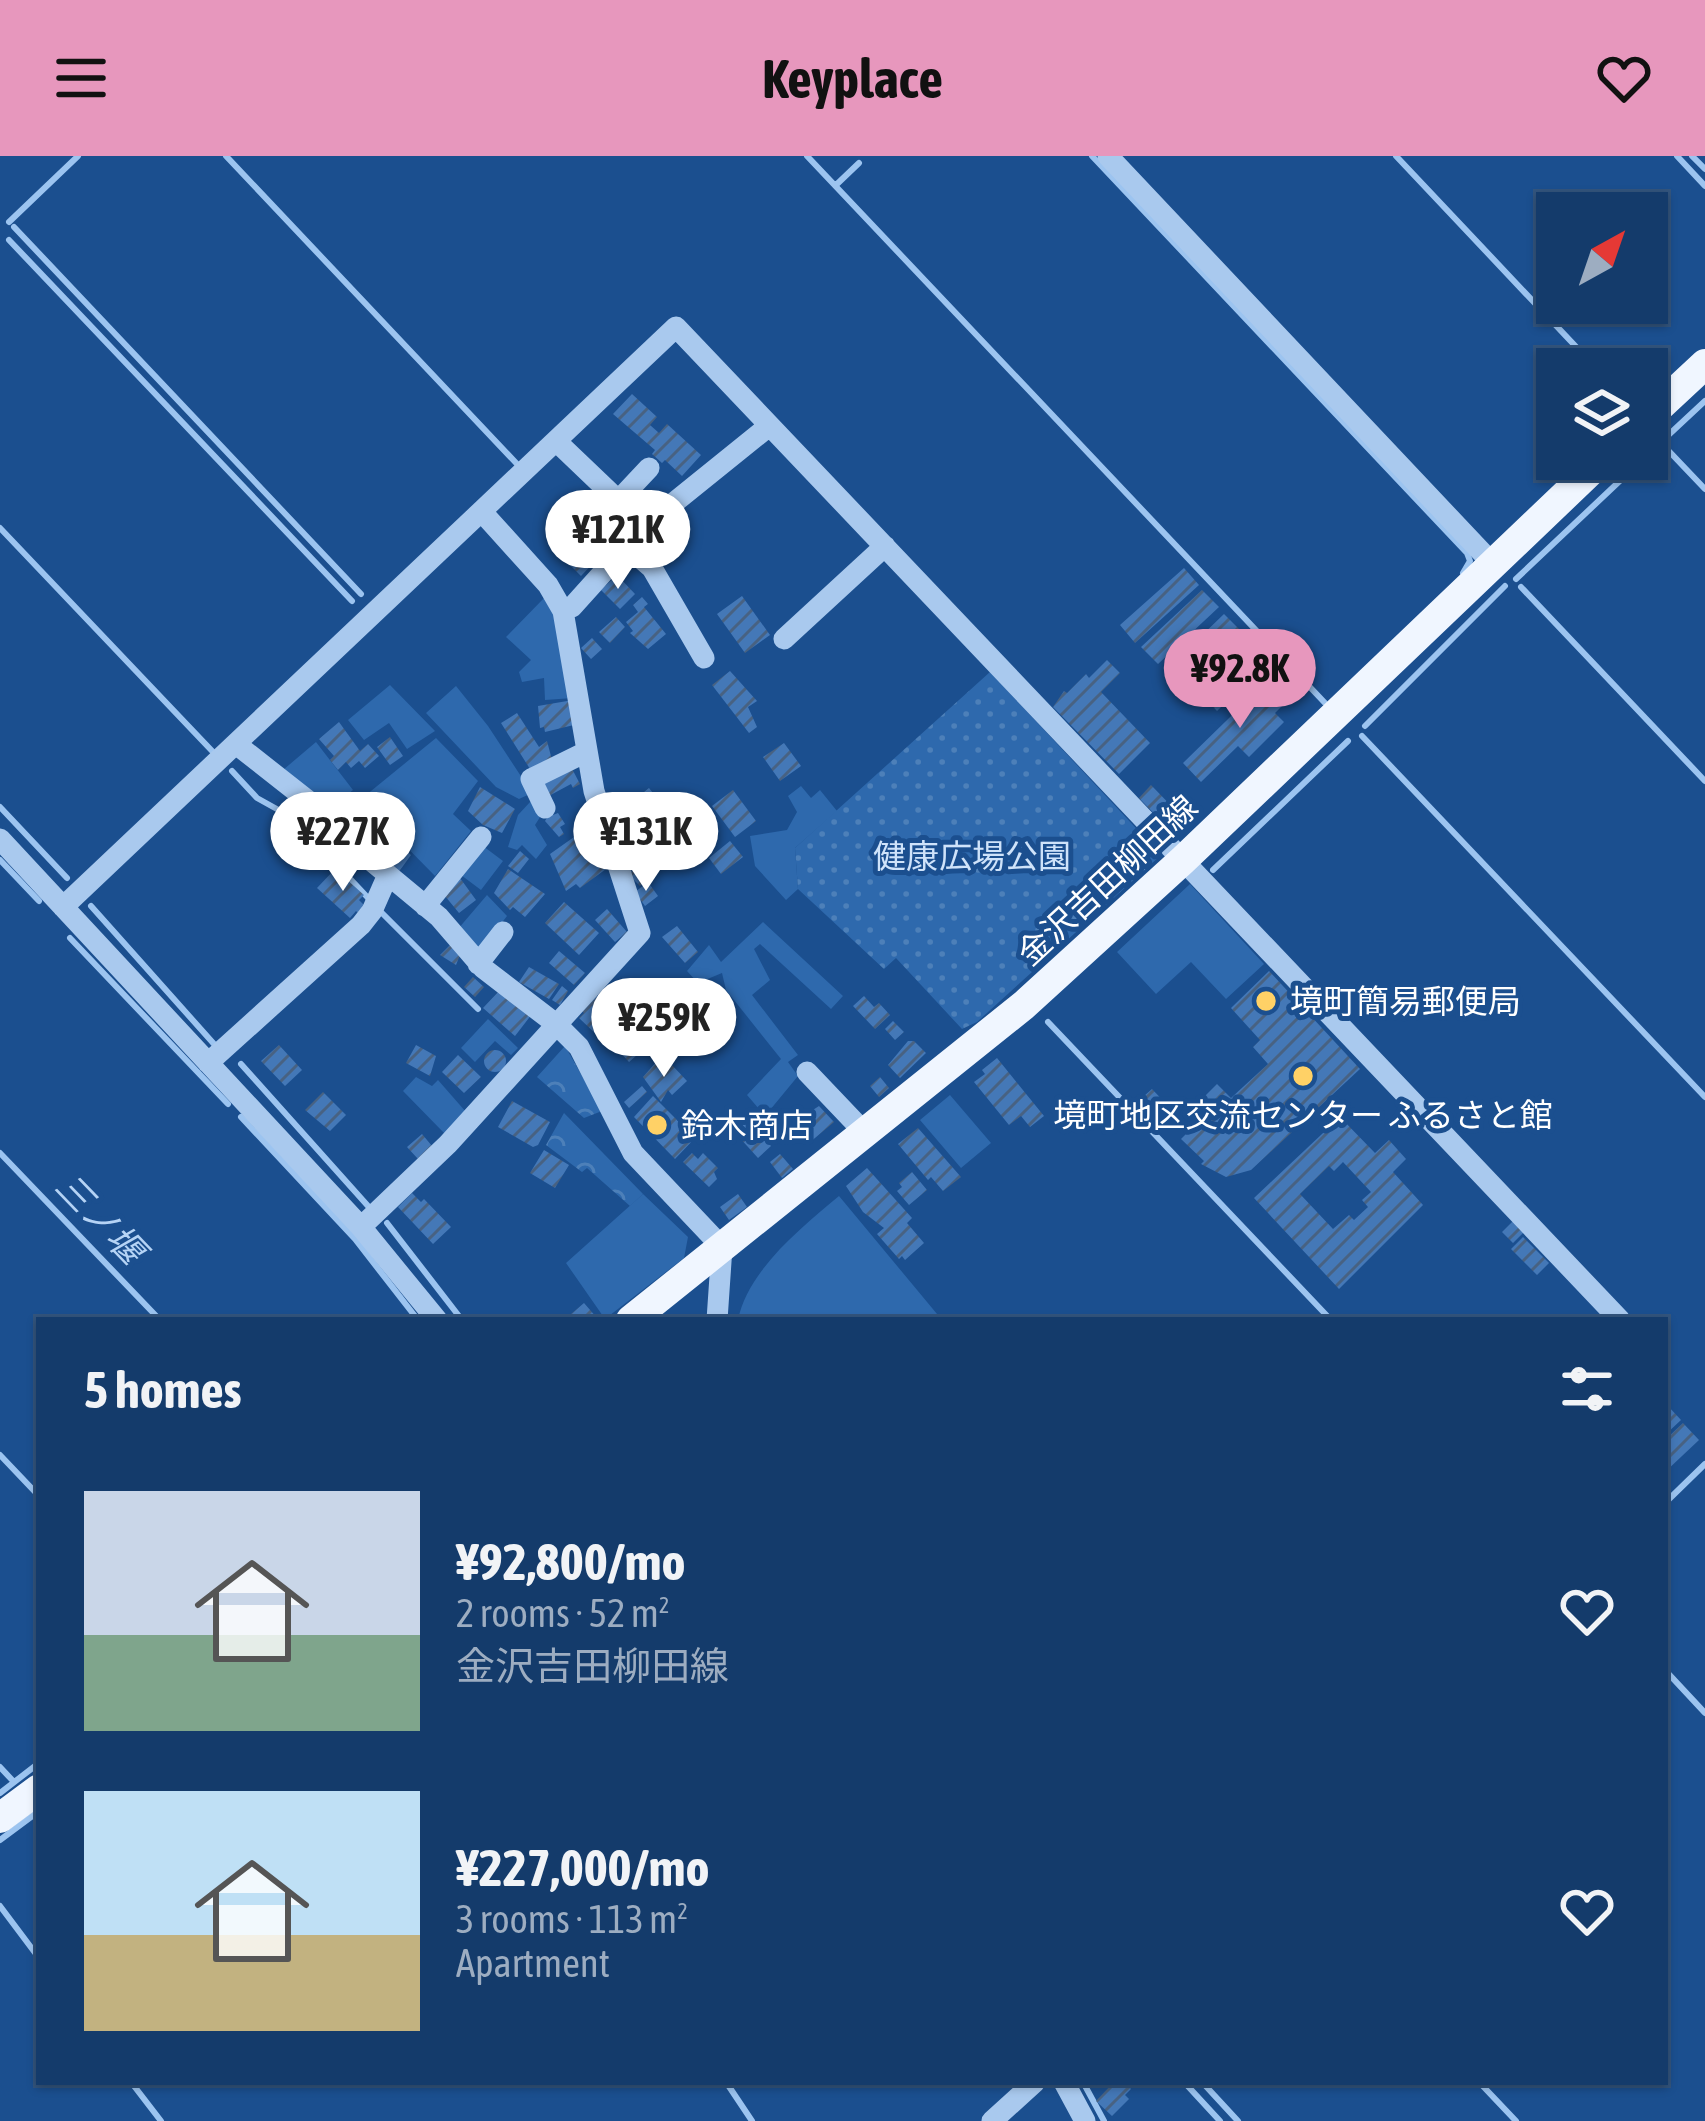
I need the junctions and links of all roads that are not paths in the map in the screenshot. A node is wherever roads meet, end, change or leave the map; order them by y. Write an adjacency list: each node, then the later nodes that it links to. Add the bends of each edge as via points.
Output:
1 (1108, 156): 13 (street)
2 (1705, 364): 3 (main road)
3 (1668, 398)
4 (769, 426): 5 (street, via 676,327); 10 (street); 11 (street)
5 (556, 441): 8 (street); 9 (street)
6 (649, 468): 8 (street)
7 (1580, 480): 13 (main road, 金沢吉田柳田線)
8 (618, 501): 10 (street)
9 (482, 512): 14 (street); 17 (street)
10 (645, 526): 12 (street)
11 (886, 546): 15 (street); 22 (street)
12 (628, 548): 14 (street); 16 (street, via 652,568)
13 (1492, 562): 22 (main road, 金沢吉田柳田線)
14 (562, 611): 18 (street)
15 (784, 639)
16 (704, 658)
17 (236, 744): 23 (street, via 325,812); 25 (street)
18 (586, 752): 19 (street, via 530,779); 28 (street, via 640,933)
19 (545, 808)
20 (481, 837): 24 (street)
21 (0, 839): 25 (street)
22 (1183, 860): 31 (main road, 金沢吉田柳田線, via 1024,1006); 37 (street)
23 (388, 877): 24 (street); 29 (street, via 361,925)
24 (425, 906): 27 (street)
25 (63, 907): 29 (street)
26 (503, 932): 27 (street)
27 (478, 964): 28 (street)
28 (556, 1024): 32 (street); 33 (street, via 579,1047 634,1154)
29 (208, 1063): 32 (street)
30 (807, 1072): 31 (street)
31 (866, 1134): 33 (main road, 金沢吉田柳田線)
32 (361, 1227): 34 (street)
33 (722, 1247): 35 (main road, 金沢吉田柳田線); 36 (street)
34 (435, 1317)
35 (635, 1317)
36 (717, 1317)
37 (1617, 1317)
38 (36, 1791): 39 (main road)
39 (0, 1818)
40 (1032, 2085): 42 (street)
41 (1066, 2085): 43 (street)
42 (992, 2121)
43 (1084, 2121)

